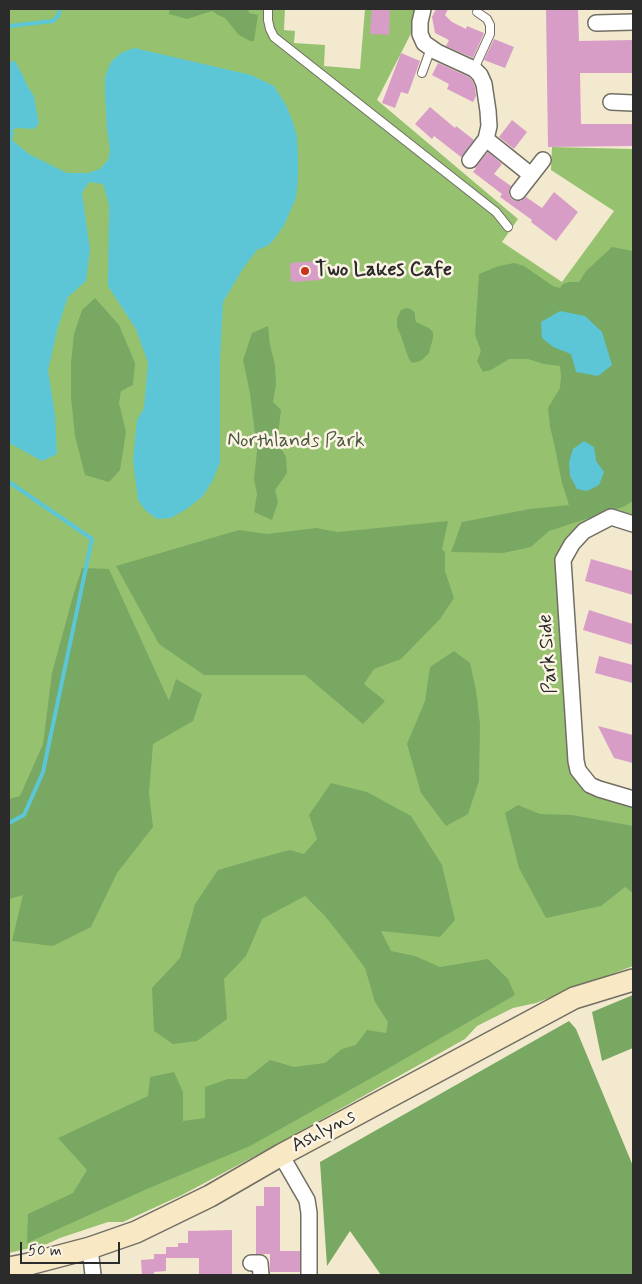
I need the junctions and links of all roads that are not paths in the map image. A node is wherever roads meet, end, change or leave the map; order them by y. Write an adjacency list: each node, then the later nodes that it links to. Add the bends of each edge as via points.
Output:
1 (268, 9): 16 (lane, via 274,37 496,212)
2 (423, 9): 6 (street, via 420,34)
3 (478, 12): 7 (lane, via 487,19 490,34)
4 (633, 22): 5 (street)
5 (596, 23)
6 (431, 48): 7 (street); 8 (lane)
7 (474, 69): 11 (street, via 484,84 489,126)
8 (422, 73)
9 (611, 102): 10 (street)
10 (633, 103)
11 (486, 140): 12 (street); 14 (street)
12 (470, 160)
13 (543, 160): 14 (street)
14 (531, 175): 15 (street)
15 (518, 192)
16 (508, 227)
17 (633, 524): 18 (street, Park Side, via 611,517 584,531 564,560 578,770 590,785 599,790)
18 (633, 799)
19 (633, 980): 20 (street, Ashlyns, via 574,998)
20 (281, 1155): 21 (street, Ashlyns, via 210,1196 136,1232); 24 (street, via 307,1200)
21 (90, 1248): 22 (street, Ashlyns); 23 (street)
22 (9, 1268)
23 (93, 1275)
24 (309, 1275)

